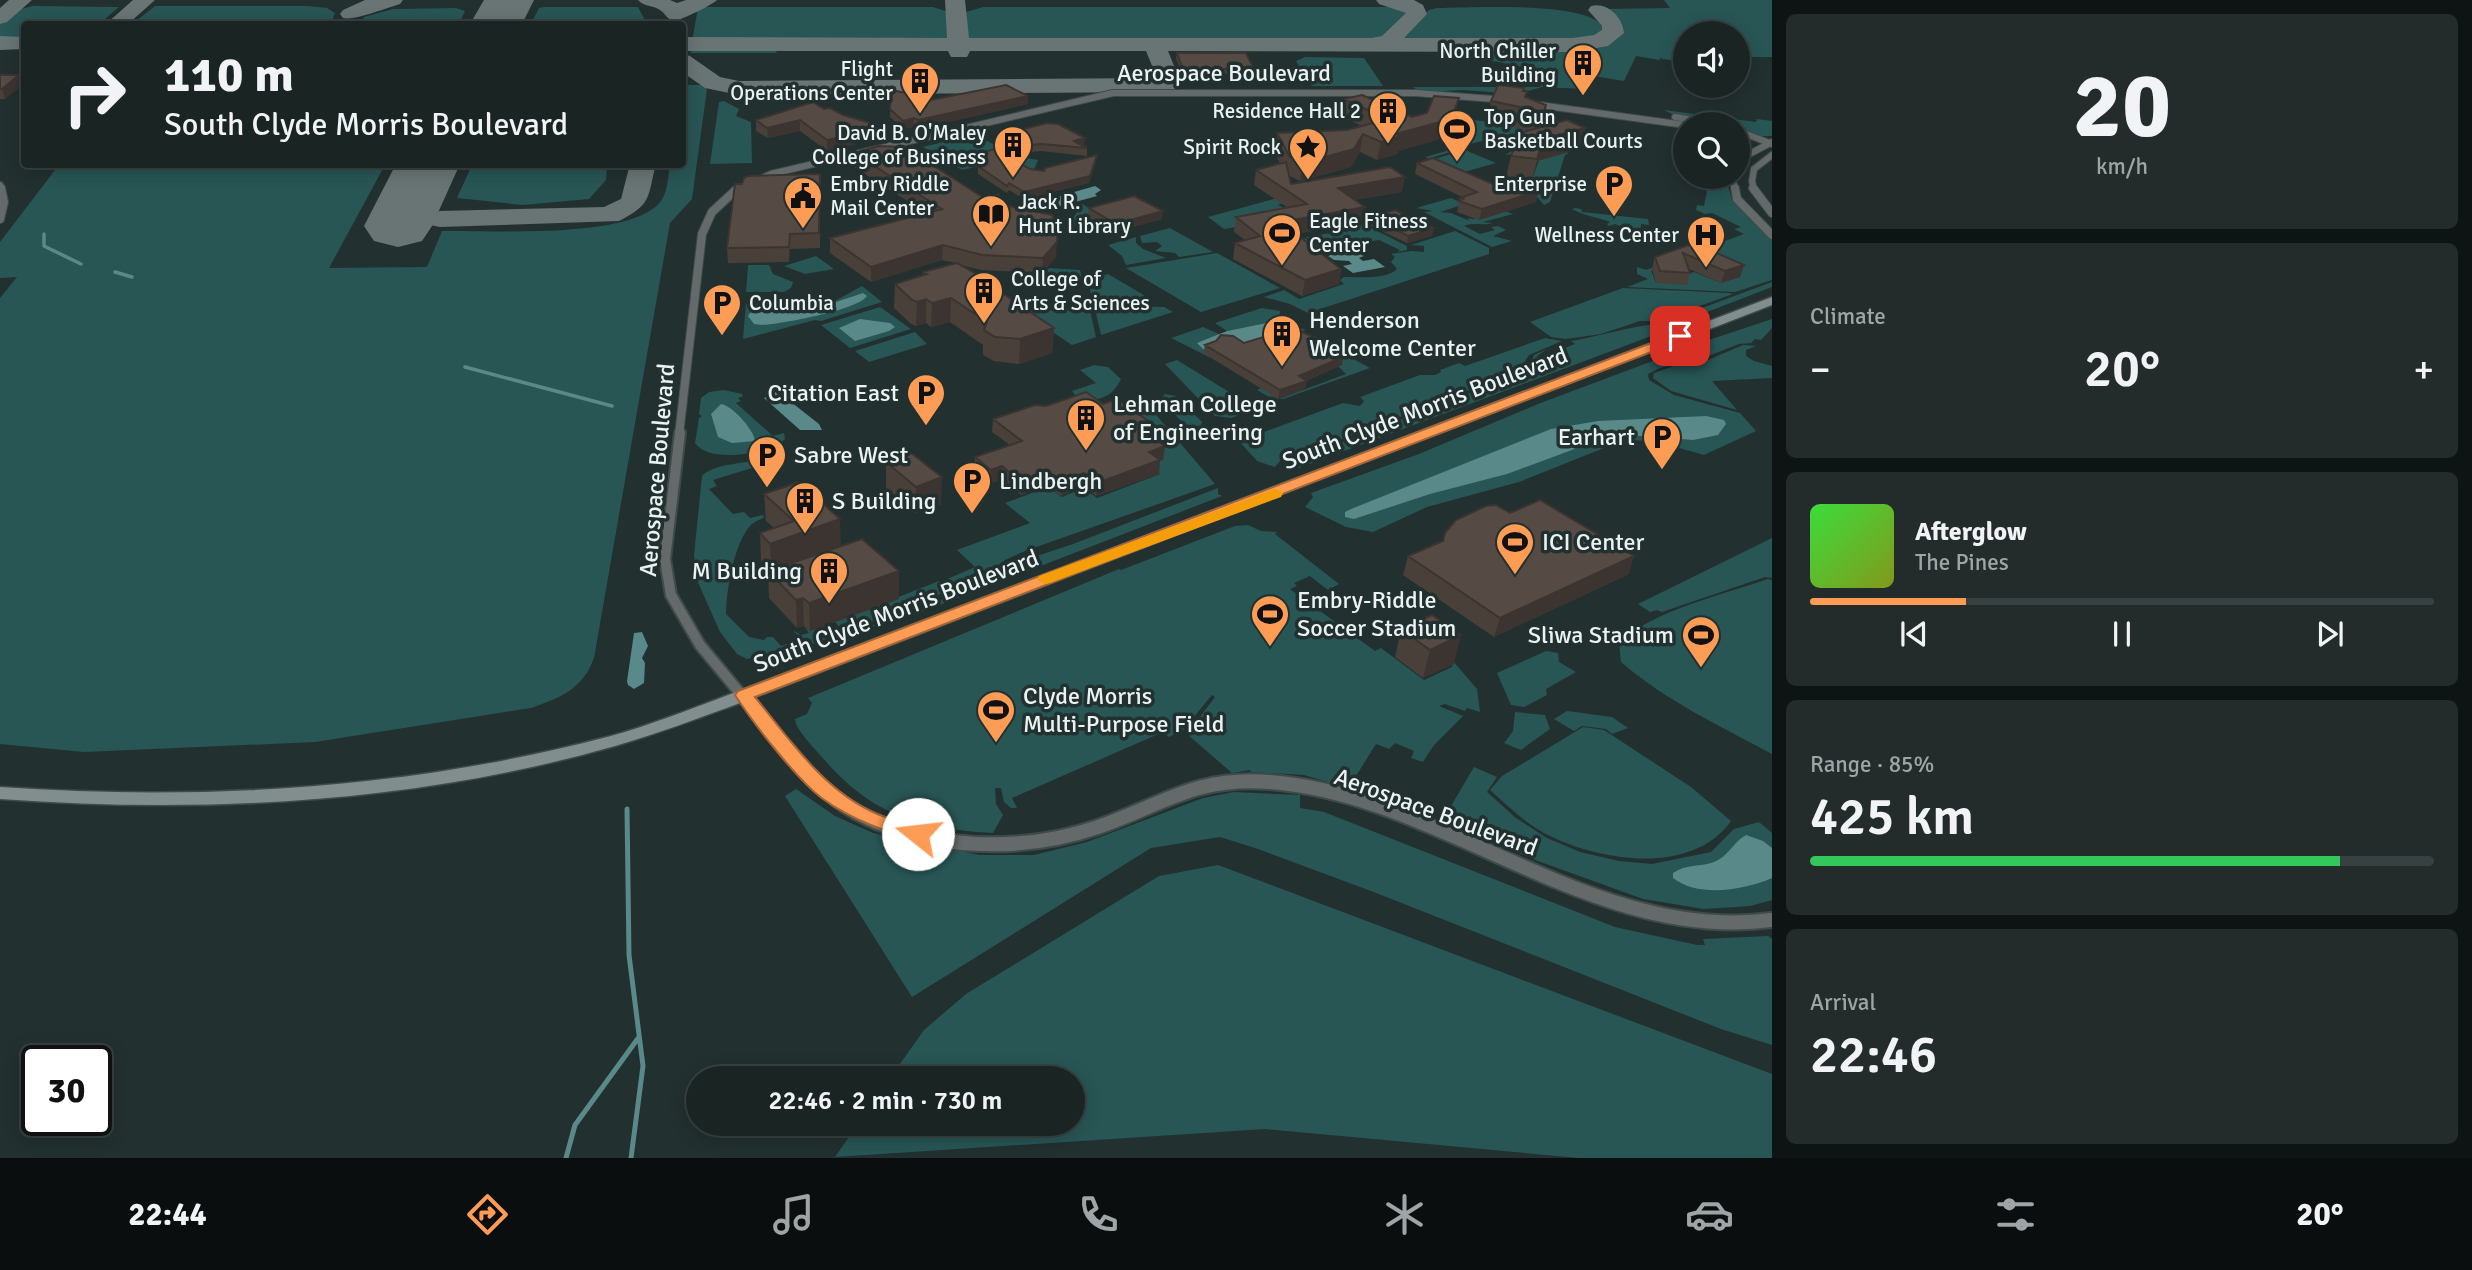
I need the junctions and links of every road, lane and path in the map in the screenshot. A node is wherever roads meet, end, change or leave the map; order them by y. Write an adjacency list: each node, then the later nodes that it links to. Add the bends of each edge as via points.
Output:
1 (1512, 98): 16 (street, Aerospace Boulevard, via 1416,93 1113,93 771,174 732,191 702,233 665,575 678,612)
2 (1525, 100): 3 (street)
3 (1568, 106): 4 (street); 5 (street)
4 (1673, 119)
5 (1673, 123)
6 (1750, 138): 7 (street)
7 (1770, 144): 8 (street)
8 (1750, 154)
9 (1772, 155): 12 (street, via 1754,169 1751,184)
10 (0, 185): 13 (street, via 4,202)
11 (1735, 189): 14 (street, via 1737,199)
12 (1772, 213)
13 (0, 219)
14 (1772, 235)
15 (1772, 301): 16 (main road, South Clyde Morris Boulevard)
16 (744, 695): 17 (main road, South Clyde Morris Boulevard, via 652,728 553,755 337,791 209,800 66,799); 18 (street, Aerospace Boulevard, via 829,794 870,818 918,834 964,842 1031,843 1089,830 1192,789 1271,783 1366,804 1644,912 1726,923)
17 (0, 793)
18 (1772, 920)

